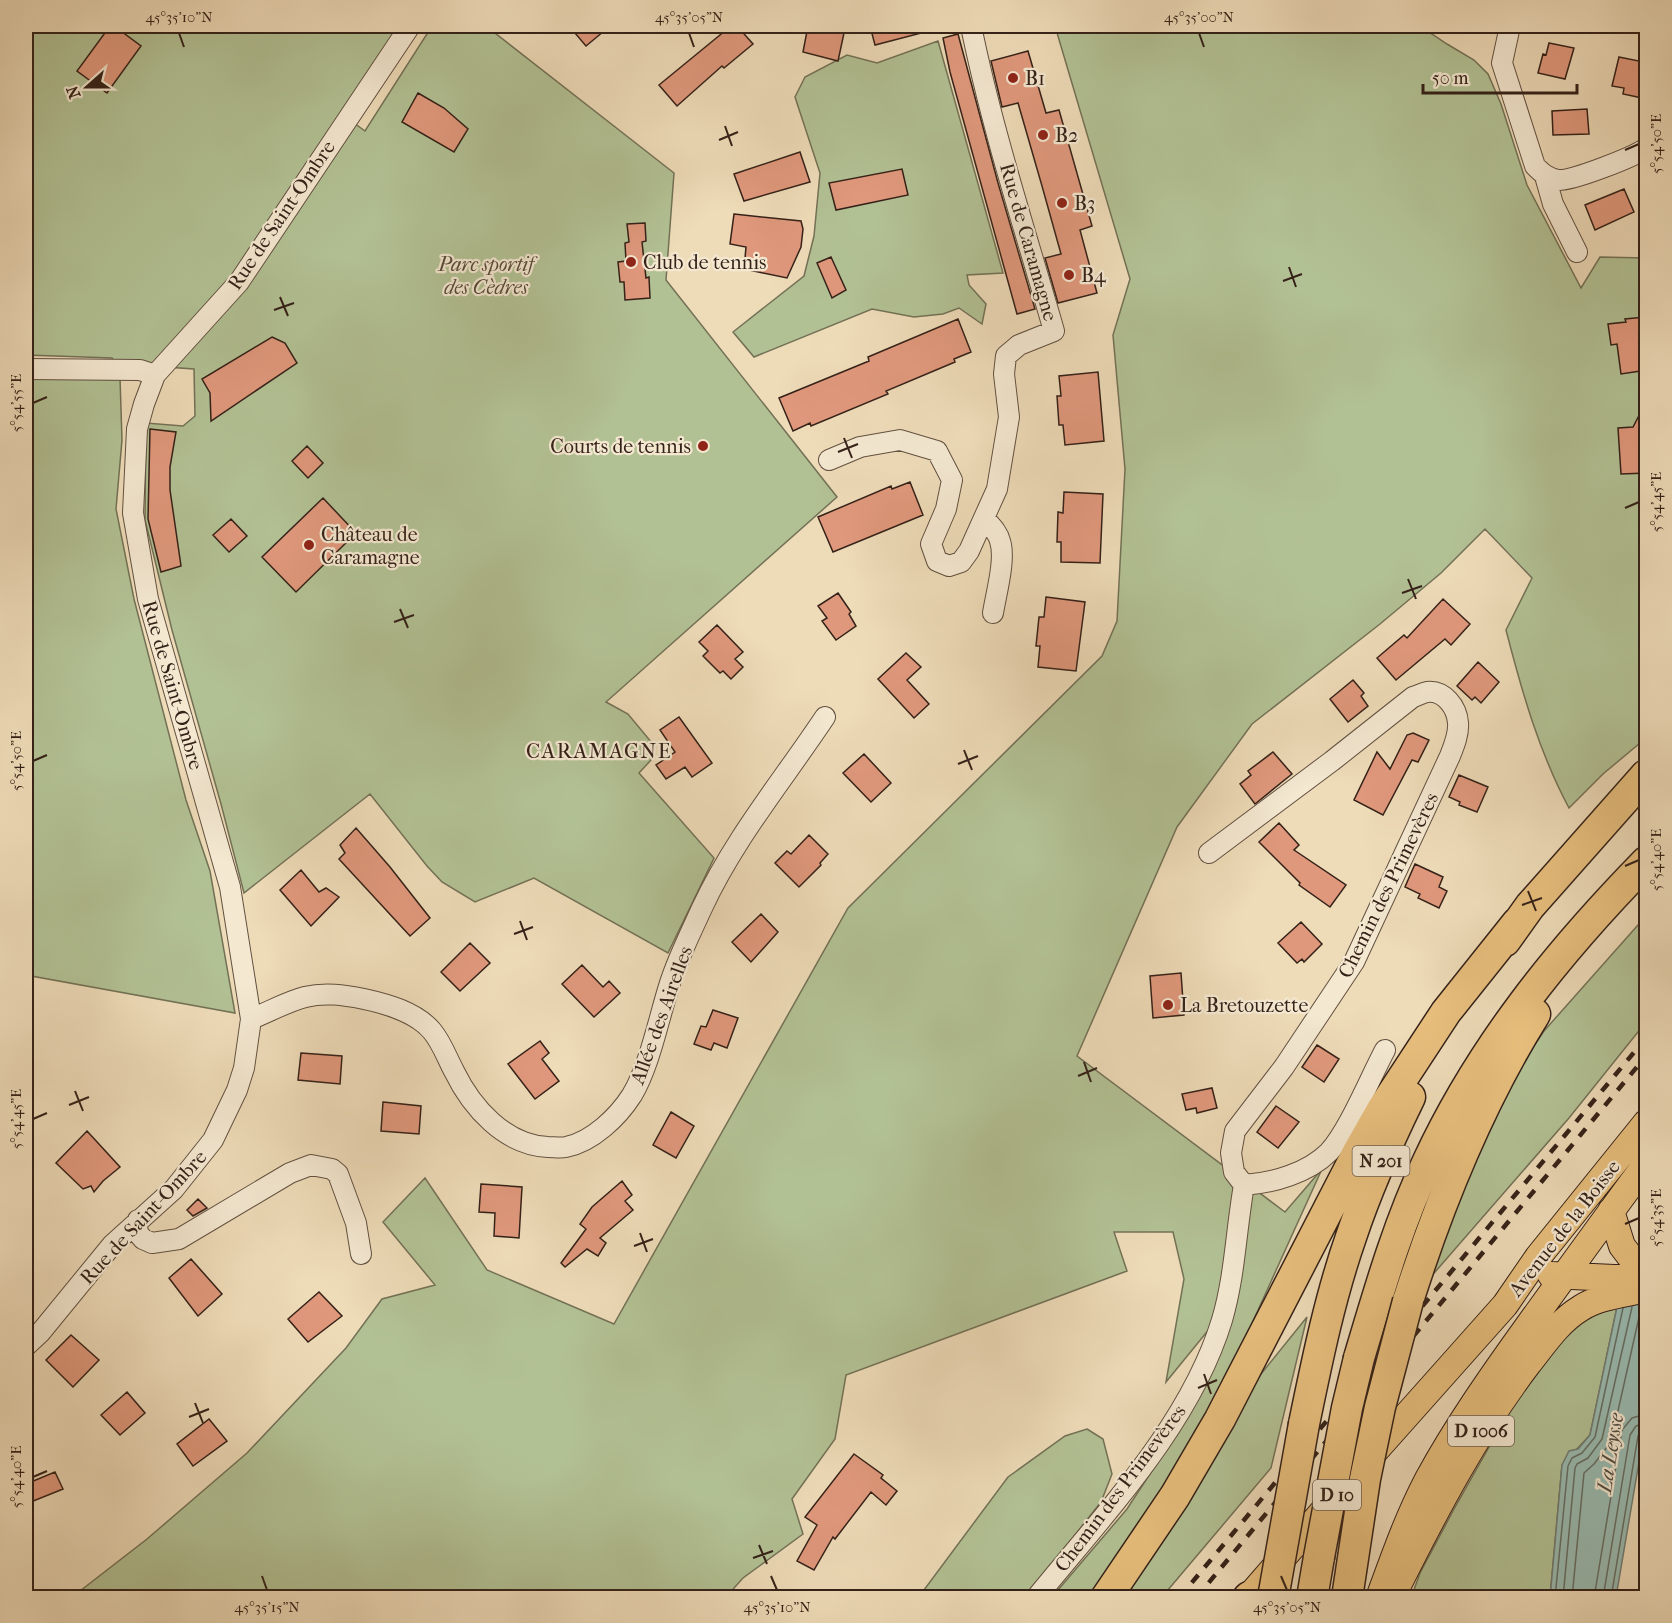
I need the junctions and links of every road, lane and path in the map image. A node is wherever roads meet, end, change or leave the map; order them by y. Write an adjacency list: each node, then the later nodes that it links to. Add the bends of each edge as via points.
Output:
1 (410, 26): 8 (street, Rue de Saint-Ombre, via 239,282)
2 (971, 26): 10 (street, Rue de Caramagne, via 1054,331 1019,345 1006,356 1009,417 997,489)
3 (1510, 26): 5 (street, via 1502,63 1535,166)
4 (1647, 148): 5 (street, via 1574,178)
5 (1545, 176): 6 (street, via 1553,204)
6 (1577, 252)
7 (26, 369): 8 (street, via 140,370)
8 (155, 375): 18 (street, Rue de Saint-Ombre, via 137,429 133,513 148,599 230,887)
9 (829, 460): 10 (street, Rue de Caramagne, via 860,447 900,440 936,451 952,480 946,509 931,544 937,561 949,566 961,562)
10 (984, 518): 11 (street, via 1001,543)
11 (993, 613)
12 (825, 717): 18 (street, Allée des Airelles, via 746,831 703,906 671,980 632,1095 619,1112 581,1142 564,1148 544,1147 524,1144 507,1135 469,1096 432,1031 400,1010 332,993 306,997)
13 (1647, 775): 17 (highway, N 201)
14 (1209, 853): 22 (street, Chemin des Primevères, via 1413,697 1439,693 1454,708 1458,723 1450,756 1354,962 1235,1131 1231,1153 1234,1172)
15 (1647, 862): 16 (highway, N 201)
16 (1615, 894): 37 (highway, N 201, bridge, via 1516,1011 1474,1075 1427,1161 1402,1223 1359,1358); 38 (highway, bridge, via 1533,1018 1468,1138 1427,1242 1380,1407)
17 (1517, 923): 31 (highway, via 1446,1012 1383,1108 1220,1419); 36 (highway, N 201, bridge, via 1440,1041 1398,1122 1351,1237 1322,1340)
18 (251, 1019): 24 (street, Rue de Saint-Ombre, via 244,1068 213,1140 174,1189)
19 (1385, 1050): 22 (street, via 1328,1153 1291,1175)
20 (1647, 1123): 29 (main road, Avenue de la Boisse, via 1538,1257)
21 (1647, 1164): 23 (main road, Avenue de la Boisse)
22 (1244, 1185): 33 (street, Chemin des Primevères, via 1230,1289 1203,1366 1186,1401 1122,1492)
23 (1611, 1212): 26 (main road, Avenue de la Boisse); 27 (main road, via 1622,1246)
24 (138, 1220): 25 (street, via 137,1232 142,1239 152,1243 179,1239 290,1173 311,1165 338,1174 356,1223); 30 (street, Rue de Saint-Ombre, via 111,1245)
25 (361, 1254)
26 (1565, 1275): 28 (main road); 29 (main road, via 1539,1277); 39 (main road, Avenue de la Boisse, via 1484,1387 1427,1481)
27 (1646, 1281): 28 (main road)
28 (1611, 1288): 40 (main road, D 1006, via 1556,1328 1510,1388 1454,1478)
29 (1505, 1305): 32 (main road, D 10)
30 (26, 1346)
31 (1131, 1562): 34 (highway); 35 (highway)
32 (1248, 1597)
33 (1036, 1598)
34 (1098, 1598)
35 (1106, 1598)
36 (1273, 1598)
37 (1312, 1598)
38 (1347, 1598)
39 (1379, 1598)
40 (1392, 1598)

